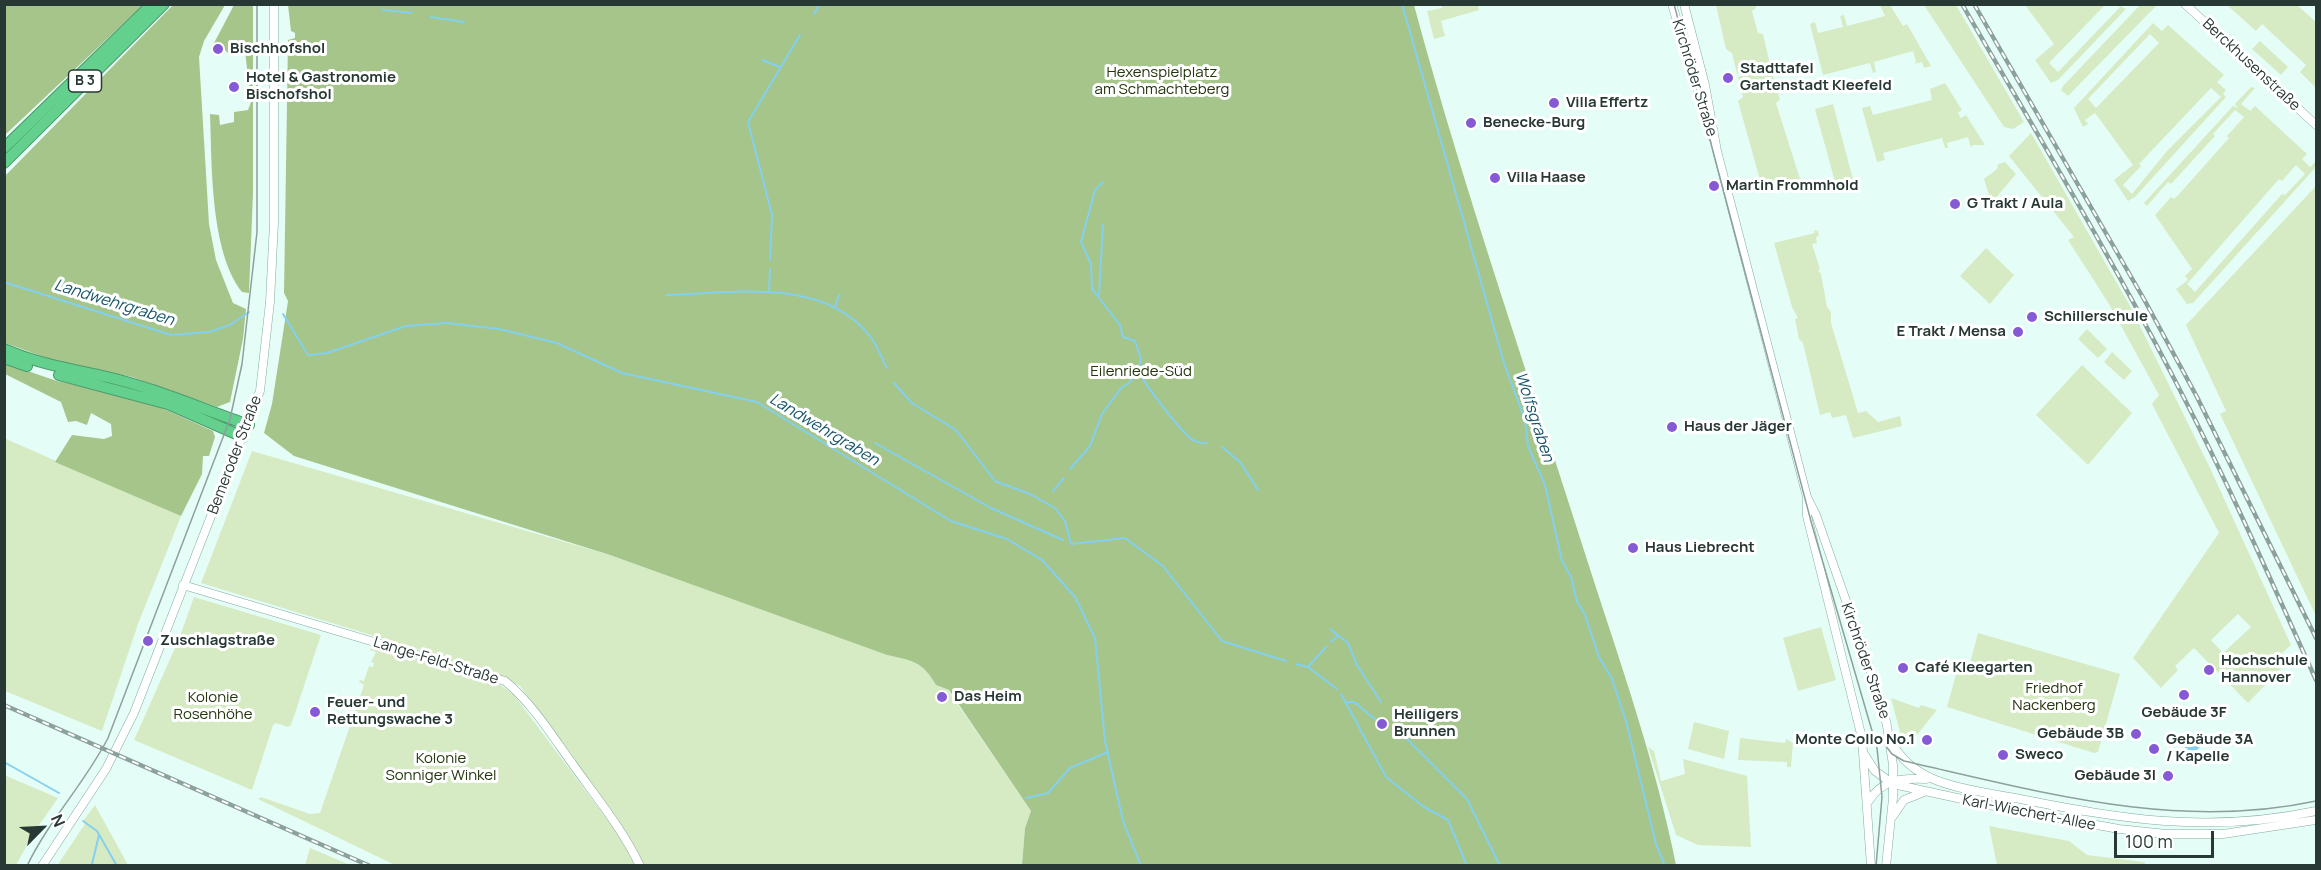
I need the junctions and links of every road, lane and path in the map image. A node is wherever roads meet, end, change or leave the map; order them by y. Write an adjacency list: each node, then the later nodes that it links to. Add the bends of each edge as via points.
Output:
1 (153, 4): 8 (highway, B 3)
2 (164, 4): 10 (highway, B 3)
3 (274, 4): 13 (main road, Bemeroder Straße, via 270,302 260,391)
4 (1672, 4): 9 (main road, Kirchröder Straße)
5 (1684, 4): 9 (main road, Kirchröder Straße, via 1706,85)
6 (2185, 4): 7 (main road, Berckhusenstraße)
7 (2316, 125)
8 (4, 148)
9 (1717, 151): 15 (main road, Kirchröder Straße)
10 (4, 163)
11 (4, 349): 13 (highway, via 69,371 137,386)
12 (4, 358): 14 (highway, via 168,404)
13 (249, 424): 14 (main road, Bemeroder Straße)
14 (243, 437): 16 (main road, Bemeroder Straße)
15 (1807, 497): 17 (main road, Kirchröder Straße); 18 (main road, Kirchröder Straße, via 1807,516)
16 (183, 585): 28 (main road, Bemeroder Straße, via 123,737); 29 (main road, Lange-Feld-Straße, via 505,681 519,692 564,753 627,840)
17 (1844, 600): 18 (main road, via 1835,597); 19 (main road, Kirchröder Straße, via 1882,704)
18 (1829, 602): 20 (main road, Kirchröder Straße)
19 (1889, 739): 21 (main road, Karl-Wiechert-Allee, via 1904,763); 22 (main road, Kirchröder Straße)
20 (1864, 754): 22 (main road, via 1875,771); 24 (main road, Kirchröder Straße)
21 (1934, 780): 22 (main road); 25 (main road, Karl-Wiechert-Allee, via 2136,820 2223,823)
22 (1892, 782): 23 (main road, Karl-Wiechert-Allee); 24 (main road, via 1878,788); 26 (main road, Kirchröder Straße)
23 (1925, 792): 26 (main road, via 1904,800); 27 (main road, Karl-Wiechert-Allee, via 2095,825 2166,834 2252,831)
24 (1868, 802): 30 (main road, Kirchröder Straße)
25 (2316, 811)
26 (1892, 818): 31 (main road, Kirchröder Straße)
27 (2316, 820)
28 (42, 866)
29 (640, 866)
30 (1871, 866)
31 (1886, 866)

